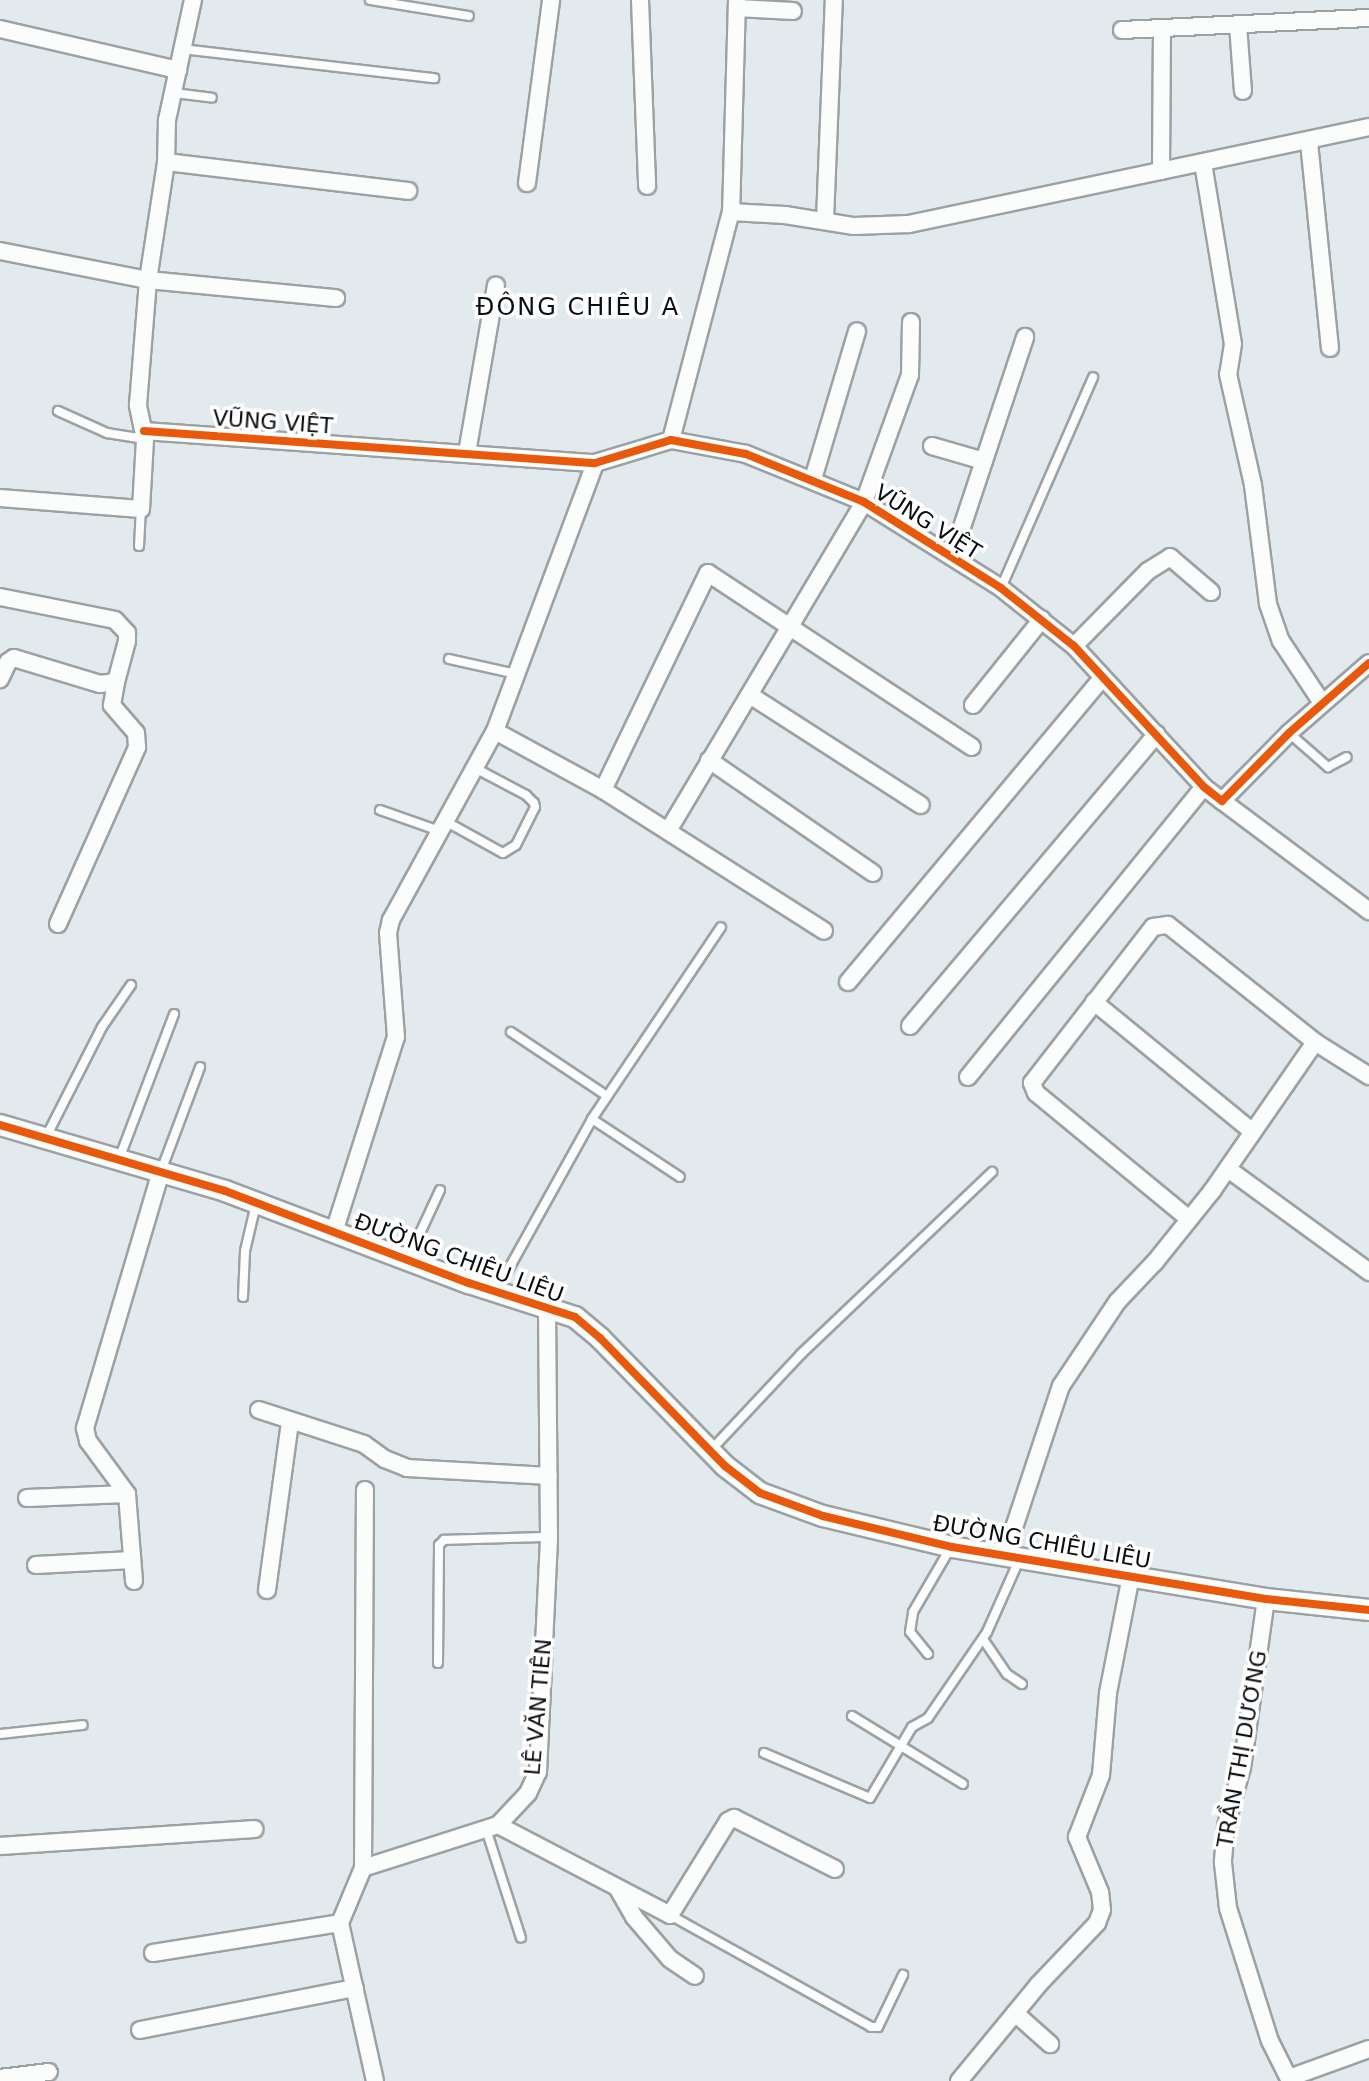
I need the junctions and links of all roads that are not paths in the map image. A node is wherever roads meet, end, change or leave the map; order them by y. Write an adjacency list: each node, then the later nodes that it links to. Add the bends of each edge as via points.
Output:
1 (193, 0): 14 (street)
2 (370, 0): 8 (lane)
3 (551, 0): 25 (street)
4 (640, 0): 26 (street)
5 (834, 0): 29 (street)
6 (737, 4): 7 (street); 28 (street)
7 (793, 11)
8 (469, 16)
9 (1369, 18): 10 (street)
10 (1238, 25): 12 (street); 17 (street)
11 (0, 29): 15 (street)
12 (1162, 29): 13 (street); 24 (street)
13 (1122, 30)
14 (181, 49): 15 (street); 16 (lane)
15 (178, 70): 18 (street)
16 (434, 78)
17 (1243, 91)
18 (174, 93): 19 (lane); 22 (street)
19 (212, 98)
20 (1369, 127): 21 (street)
21 (1309, 142): 23 (street); 37 (street)
22 (166, 162): 27 (street); 31 (street)
23 (1203, 163): 24 (street); 65 (street, via 1233,344 1228,374 1253,485 1268,604 1281,641)
24 (1161, 171): 29 (street, via 909,224 854,226)
25 (527, 183)
26 (647, 186)
27 (408, 191)
28 (731, 212): 29 (street); 41 (street)
29 (825, 220)
30 (0, 251): 31 (street)
31 (148, 280): 33 (street); 40 (street, via 138,405)
32 (496, 285): 43 (street)
33 (336, 298)
34 (911, 322): 48 (street, via 910,375)
35 (857, 331): 46 (street)
36 (1025, 337): 44 (street)
37 (1330, 348)
38 (1093, 377): 52 (lane)
39 (58, 411): 40 (lane, via 107,433)
40 (145, 435): 43 (street, VŨNG VIỆT); 49 (street)
41 (671, 440): 45 (street, VŨNG VIỆT); 46 (street, VŨNG VIỆT, via 746,454)
42 (932, 446): 44 (street)
43 (467, 453): 45 (street, VŨNG VIỆT)
44 (984, 461): 51 (street)
45 (595, 463): 60 (street)
46 (813, 479): 48 (street, VŨNG VIỆT)
47 (0, 498): 49 (street)
48 (864, 502): 51 (street, VŨNG VIỆT); 56 (street)
49 (141, 509): 50 (lane)
50 (139, 546)
51 (952, 557): 52 (street, VŨNG VIỆT)
52 (1001, 588): 55 (street, VŨNG VIỆT)
53 (1211, 592): 57 (street, via 1170,557 1148,571)
54 (0, 597): 63 (street, via 123,625 127,641)
55 (1042, 619): 57 (street, VŨNG VIỆT); 66 (street)
56 (788, 625): 64 (street); 70 (street); 75 (street, via 708,573)
57 (1074, 646): 61 (street, VŨNG VIỆT)
58 (449, 659): 60 (lane)
59 (1369, 663): 65 (street)
60 (517, 674): 67 (street)
61 (1102, 678): 69 (street, VŨNG VIỆT); 86 (street)
62 (0, 679): 63 (street, via 14,658 100,684)
63 (116, 682): 83 (street, via 112,705 136,733 137,747)
64 (750, 695): 72 (street); 77 (street)
65 (1322, 703): 68 (street)
66 (973, 705)
67 (495, 731): 73 (street); 75 (street)
68 (1289, 733): 71 (lane, via 1328,767); 76 (street)
69 (1157, 734): 74 (street, VŨNG VIỆT); 90 (street)
70 (972, 747)
71 (1347, 757)
72 (709, 760): 80 (street); 81 (street)
73 (474, 768): 79 (street); 79 (lane, via 534,803 516,845 503,853)
74 (1204, 787): 76 (street, VŨNG VIỆT); 95 (street)
75 (603, 790): 80 (street)
76 (1222, 801): 82 (street, VŨNG VIỆT)
77 (921, 805)
78 (380, 810): 79 (lane)
79 (442, 826): 109 (street, via 391,920 396,1037)
80 (668, 831): 85 (street)
81 (873, 873)
82 (1369, 911)
83 (58, 924)
84 (721, 927): 96 (lane)
85 (824, 931)
86 (848, 982)
87 (131, 985): 100 (lane, via 102,1027)
88 (1094, 1002): 92 (street, via 1153,927 1168,925); 99 (street); 108 (street, via 1032,1083 1036,1093)
89 (174, 1014): 101 (lane)
90 (910, 1026)
91 (511, 1032): 96 (lane)
92 (1315, 1042): 94 (street); 99 (street)
93 (200, 1067): 103 (lane)
94 (1369, 1076)
95 (968, 1077)
96 (607, 1096): 97 (lane)
97 (592, 1119): 105 (lane); 112 (lane)
98 (3, 1131): 100 (street, ĐƯỜNG CHIÊU LIÊU)
99 (1253, 1132): 102 (street)
100 (45, 1139): 101 (street, ĐƯỜNG CHIÊU LIÊU)
101 (118, 1160): 103 (street, ĐƯỜNG CHIÊU LIÊU)
102 (1228, 1169): 108 (street); 111 (street)
103 (161, 1172): 107 (street, ĐƯỜNG CHIÊU LIÊU); 120 (street, via 85,1428 88,1441)
104 (992, 1172): 117 (lane, via 801,1354)
105 (680, 1177)
106 (440, 1190): 110 (lane)
107 (257, 1203): 109 (street, ĐƯỜNG CHIÊU LIÊU); 113 (lane, via 245,1251)
108 (1189, 1219): 124 (street, via 1117,1302 1061,1386)
109 (334, 1232): 110 (street, ĐƯỜNG CHIÊU LIÊU)
110 (408, 1260): 112 (street, ĐƯỜNG CHIÊU LIÊU)
111 (1369, 1272)
112 (496, 1291): 114 (street, ĐƯỜNG CHIÊU LIÊU)
113 (243, 1297)
114 (547, 1308): 117 (street, ĐƯỜNG CHIÊU LIÊU, via 575,1317 600,1338); 118 (street, LÊ VĂN TIÊN)
115 (259, 1410): 116 (street)
116 (290, 1421): 118 (street, via 364,1444 407,1468); 129 (street)
117 (711, 1450): 123 (street, ĐƯỜNG CHIÊU LIÊU, via 760,1493 823,1516)
118 (549, 1476): 122 (street, LÊ VĂN TIÊN)
119 (365, 1490): 145 (street)
120 (127, 1494): 121 (street); 125 (street)
121 (27, 1498)
122 (549, 1537): 134 (lane, via 444,1540 439,1545); 142 (street, LÊ VĂN TIÊN, via 538,1772 528,1793)
123 (952, 1547): 124 (street, ĐƯỜNG CHIÊU LIÊU); 133 (lane, via 913,1612 910,1632)
124 (1013, 1555): 127 (street, ĐƯỜNG CHIÊU LIÊU); 132 (lane)
125 (132, 1560): 126 (street); 128 (street)
126 (36, 1565)
127 (1131, 1576): 130 (street, ĐƯỜNG CHIÊU LIÊU); 155 (street, via 1108,1693 1101,1775 1077,1837 1102,1910 1097,1923)
128 (134, 1581)
129 (267, 1590)
130 (1266, 1599): 131 (street, ĐƯỜNG CHIÊU LIÊU); 161 (street, TRẦN THỊ DƯƠNG, via 1223,1863 1228,1908 1270,2041)
131 (1369, 1610)
132 (983, 1639): 135 (lane, via 1007,1674); 139 (lane, via 928,1718 912,1727)
133 (928, 1654)
134 (438, 1663)
135 (1022, 1684)
136 (852, 1716): 139 (lane)
137 (83, 1725): 138 (lane)
138 (0, 1734)
139 (900, 1745): 140 (lane, via 866,1799); 141 (lane)
140 (764, 1753)
141 (963, 1784)
142 (492, 1826): 145 (street, LÊ VĂN TIÊN); 147 (street); 150 (lane)
143 (254, 1829): 144 (street)
144 (0, 1846)
145 (363, 1868): 149 (street)
146 (835, 1869): 148 (street, via 734,1818)
147 (617, 1887): 148 (street); 153 (street, via 657,1945)
148 (670, 1915): 152 (lane, via 874,2028)
149 (340, 1923): 151 (street); 154 (street)
150 (521, 1938)
151 (153, 1953)
152 (903, 1975)
153 (695, 1976)
154 (355, 1988): 156 (street); 162 (street)
155 (1015, 2013): 157 (street); 163 (street)
156 (140, 2030)
157 (1050, 2044)
158 (1369, 2049): 161 (street)
159 (49, 2072): 160 (street)
160 (0, 2078)
161 (1290, 2080)
162 (375, 2081)
163 (959, 2081)

